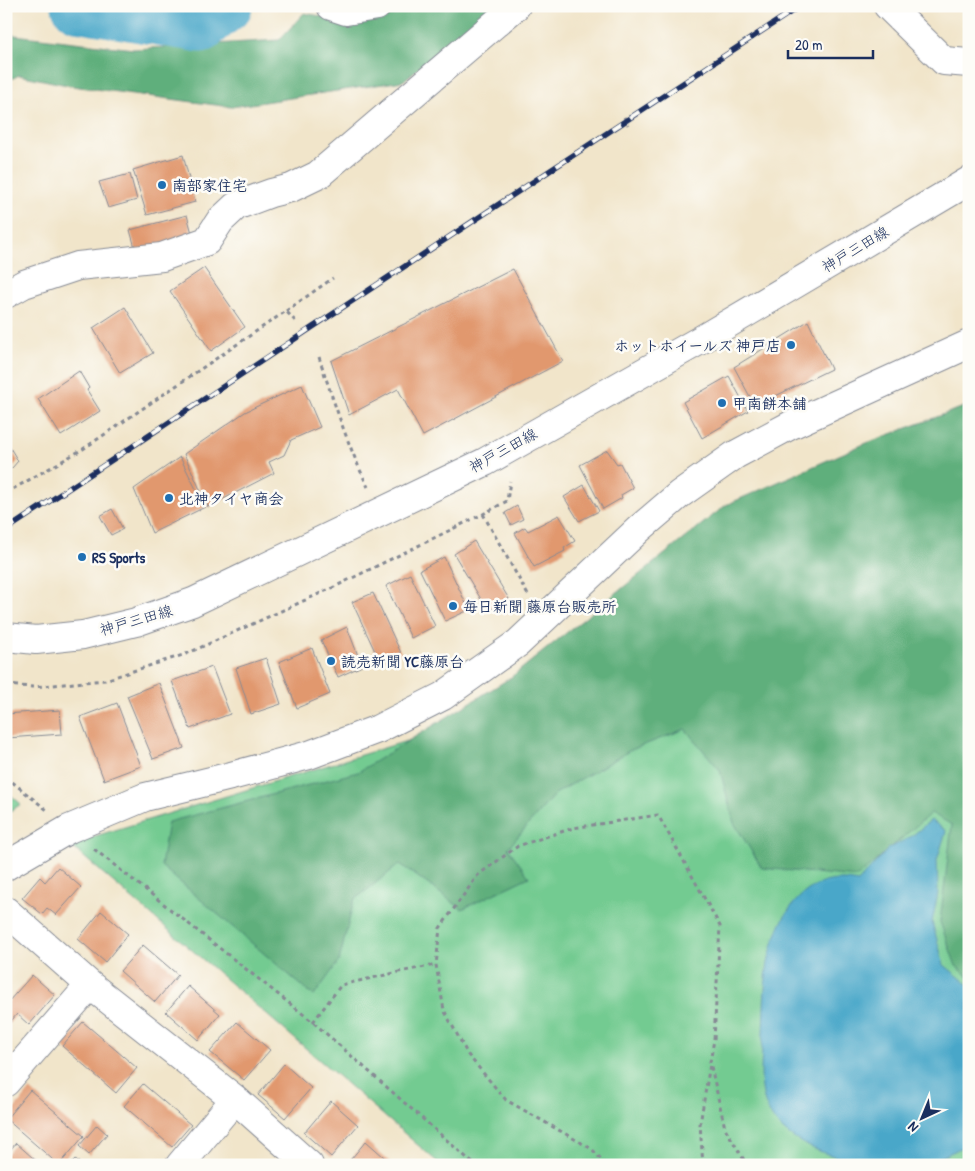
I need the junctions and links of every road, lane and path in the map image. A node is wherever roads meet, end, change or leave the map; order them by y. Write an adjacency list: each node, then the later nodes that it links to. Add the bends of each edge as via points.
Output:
1 (331, 6): 2 (street, via 346,11)
2 (377, 6)
3 (516, 6): 10 (street, via 318,175 291,188 236,206 206,241 162,256 78,266 24,284)
4 (888, 6): 5 (street, via 944,61)
5 (969, 62)
6 (624, 117): 7 (path)
7 (628, 125)
8 (969, 181): 15 (street, 神戸三田線, via 704,338)
9 (333, 278): 11 (path)
10 (6, 294)
11 (286, 312): 12 (path); 16 (path, via 83,449)
12 (297, 323)
13 (969, 344): 24 (street, via 791,425 735,455 680,494 639,529 518,643 443,696 378,729 309,755 145,797)
14 (319, 356): 17 (path, via 360,470)
15 (502, 452): 17 (street, 神戸三田線); 18 (path, via 510,482 507,500)
16 (6, 493)
17 (381, 512): 20 (street, 神戸三田線, via 193,602 136,622 83,635 36,640)
18 (483, 514): 19 (path); 21 (path, via 332,588 186,654 105,680 33,687)
19 (531, 601)
20 (6, 637)
21 (6, 685)
22 (6, 777): 23 (path)
23 (48, 811)
24 (69, 829): 25 (street); 29 (path)
25 (6, 866)
26 (6, 911): 28 (street)
27 (436, 965): 29 (path, via 341,985); 30 (path, via 440,928 478,875 518,846 573,828 658,816 720,926); 36 (path, via 444,1010 468,1055 506,1100 592,1149)
28 (90, 985): 31 (street); 32 (street)
29 (313, 1022): 35 (path)
30 (710, 1062): 37 (path, via 700,1124); 38 (path, via 725,1128)
31 (6, 1082)
32 (235, 1099): 33 (street); 34 (street)
33 (180, 1165)
34 (309, 1165)
35 (476, 1165)
36 (606, 1165)
37 (703, 1165)
38 (747, 1165)

